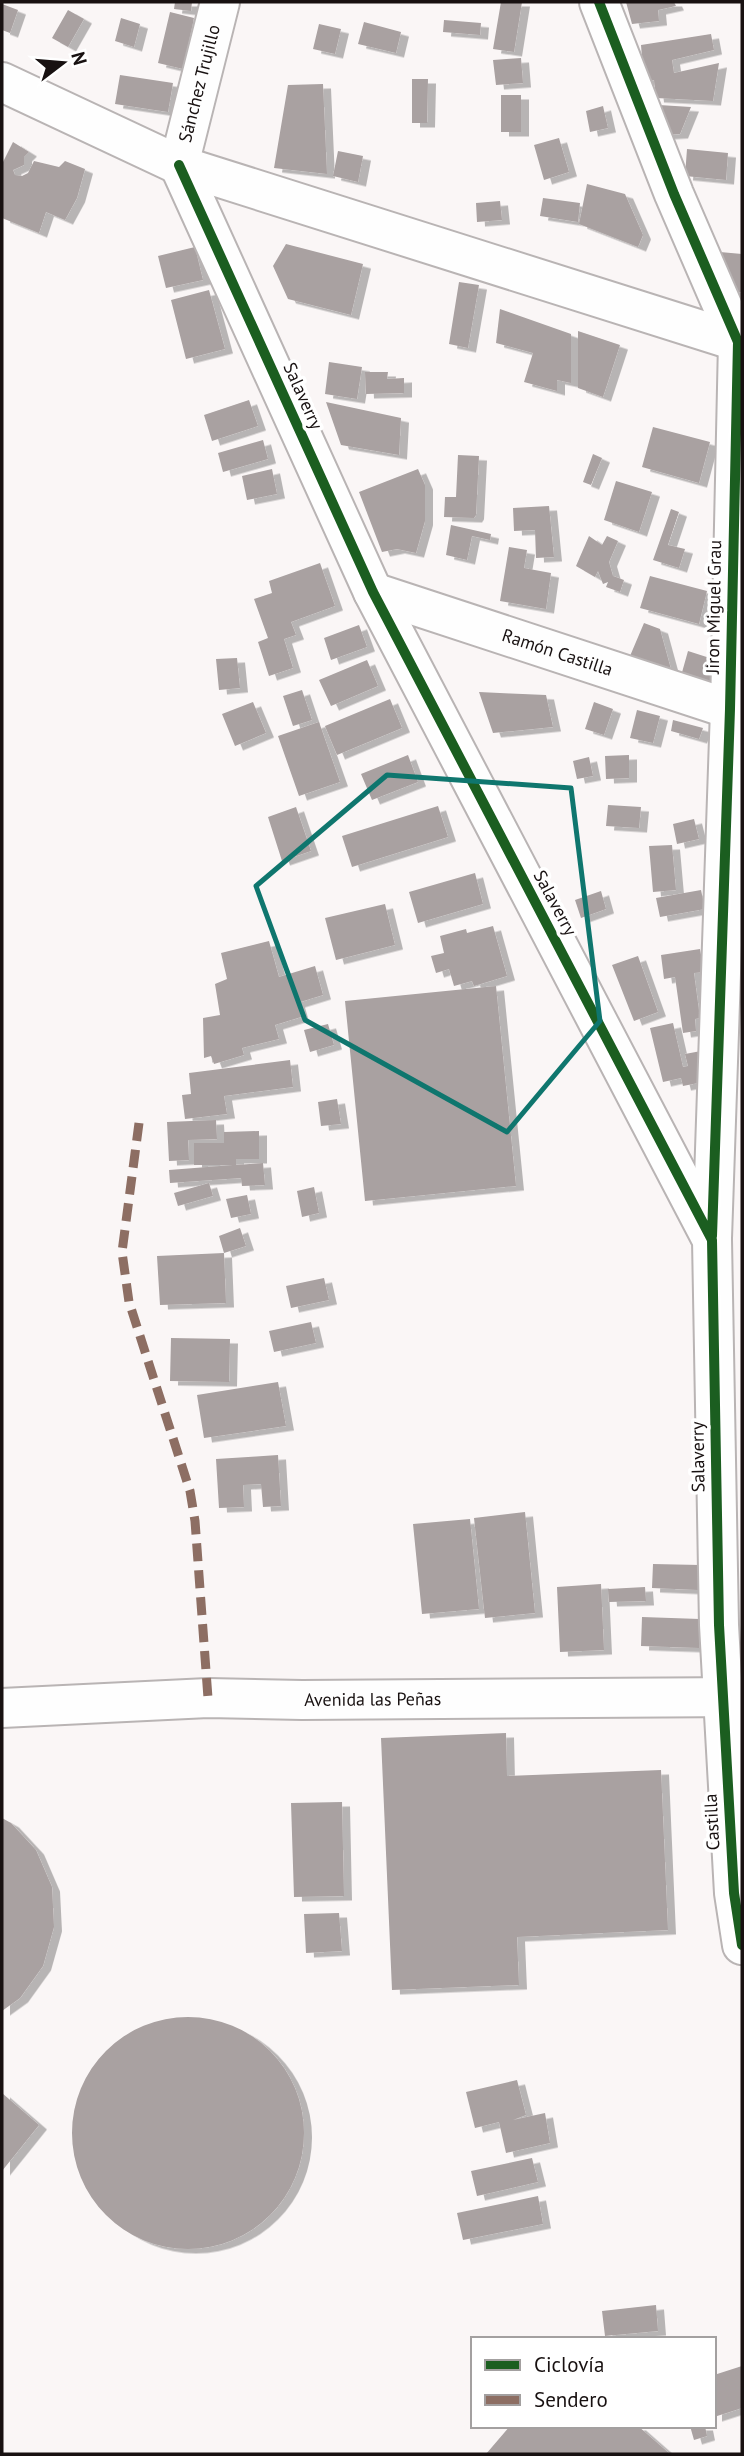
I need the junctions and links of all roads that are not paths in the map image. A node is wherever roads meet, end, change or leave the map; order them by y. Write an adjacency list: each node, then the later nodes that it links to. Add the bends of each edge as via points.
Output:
1 (220, 2): 4 (street, Sánchez Trujillo)
2 (599, 2): 5 (street, Jiron Miguel Grau, via 674,194)
3 (2, 82): 4 (street)
4 (179, 165): 5 (street); 6 (street, Salaverry)
5 (740, 342): 7 (street, Jiron Miguel Grau)
6 (373, 593): 7 (street, Ramón Castilla); 8 (street, Salaverry)
7 (736, 711): 8 (street, Jiron Miguel Grau)
8 (712, 1240): 9 (street, Salaverry, via 719,1625)
9 (733, 1697): 10 (street, Avenida las Peñas, via 208,1699); 11 (street, Castilla, via 734,1893)
10 (2, 1708)
11 (742, 1945)

